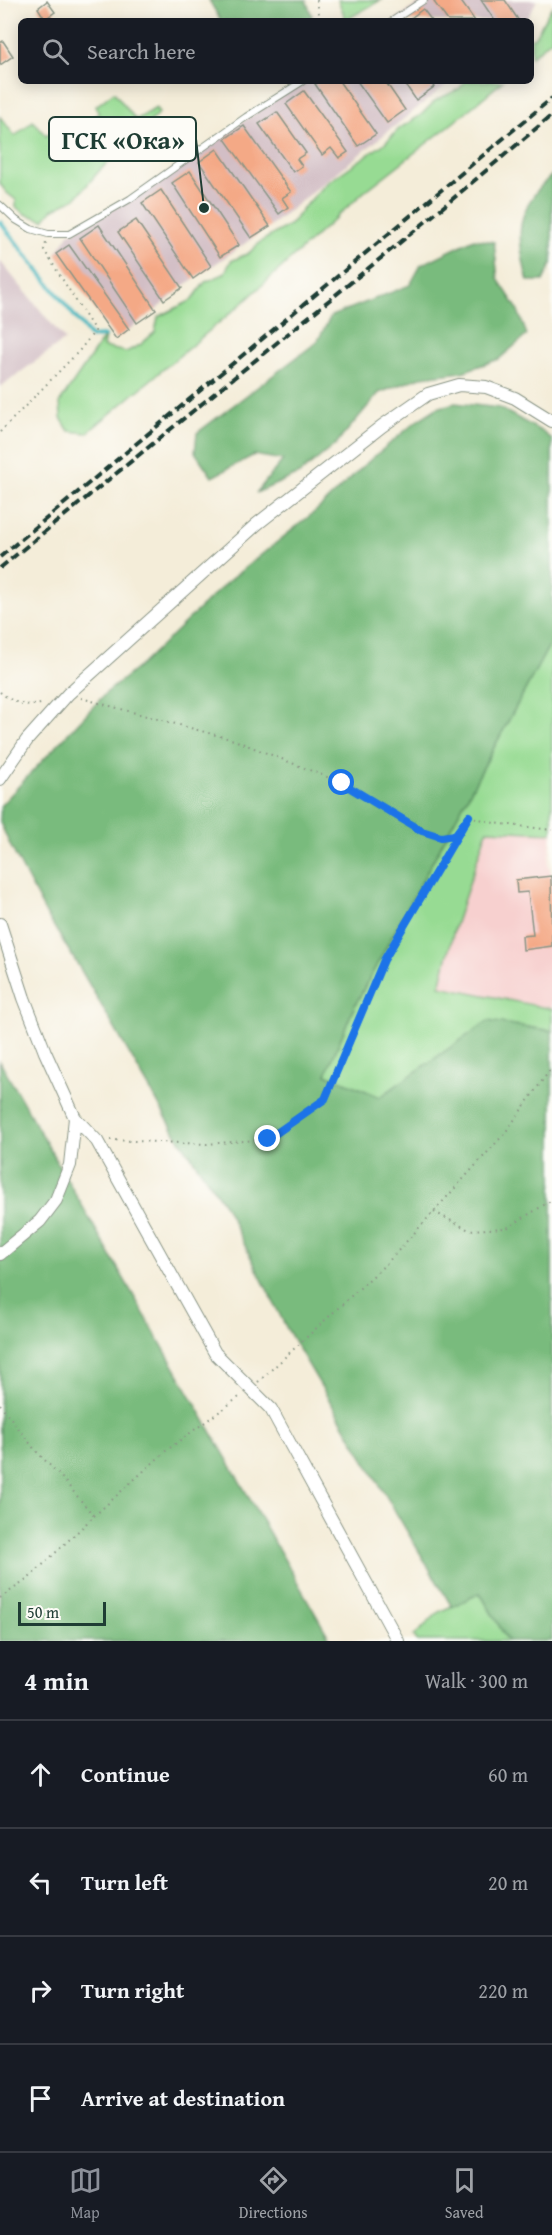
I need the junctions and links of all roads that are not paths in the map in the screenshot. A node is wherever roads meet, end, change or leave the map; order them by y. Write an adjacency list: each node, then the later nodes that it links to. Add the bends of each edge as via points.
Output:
1 (424, 0): 2 (lane)
2 (397, 18)
3 (298, 84): 4 (lane, via 161,179 69,234 48,234 23,225)
4 (0, 205)
5 (552, 421): 6 (street, via 515,398 486,387 459,385 428,394 257,524 68,694 27,740)
6 (0, 779)
7 (0, 924): 8 (street, via 24,998)
8 (75, 1118): 9 (street, via 70,1165 56,1200 40,1221); 10 (street, via 97,1141 215,1353 272,1409)
9 (0, 1254)
10 (398, 1641)

